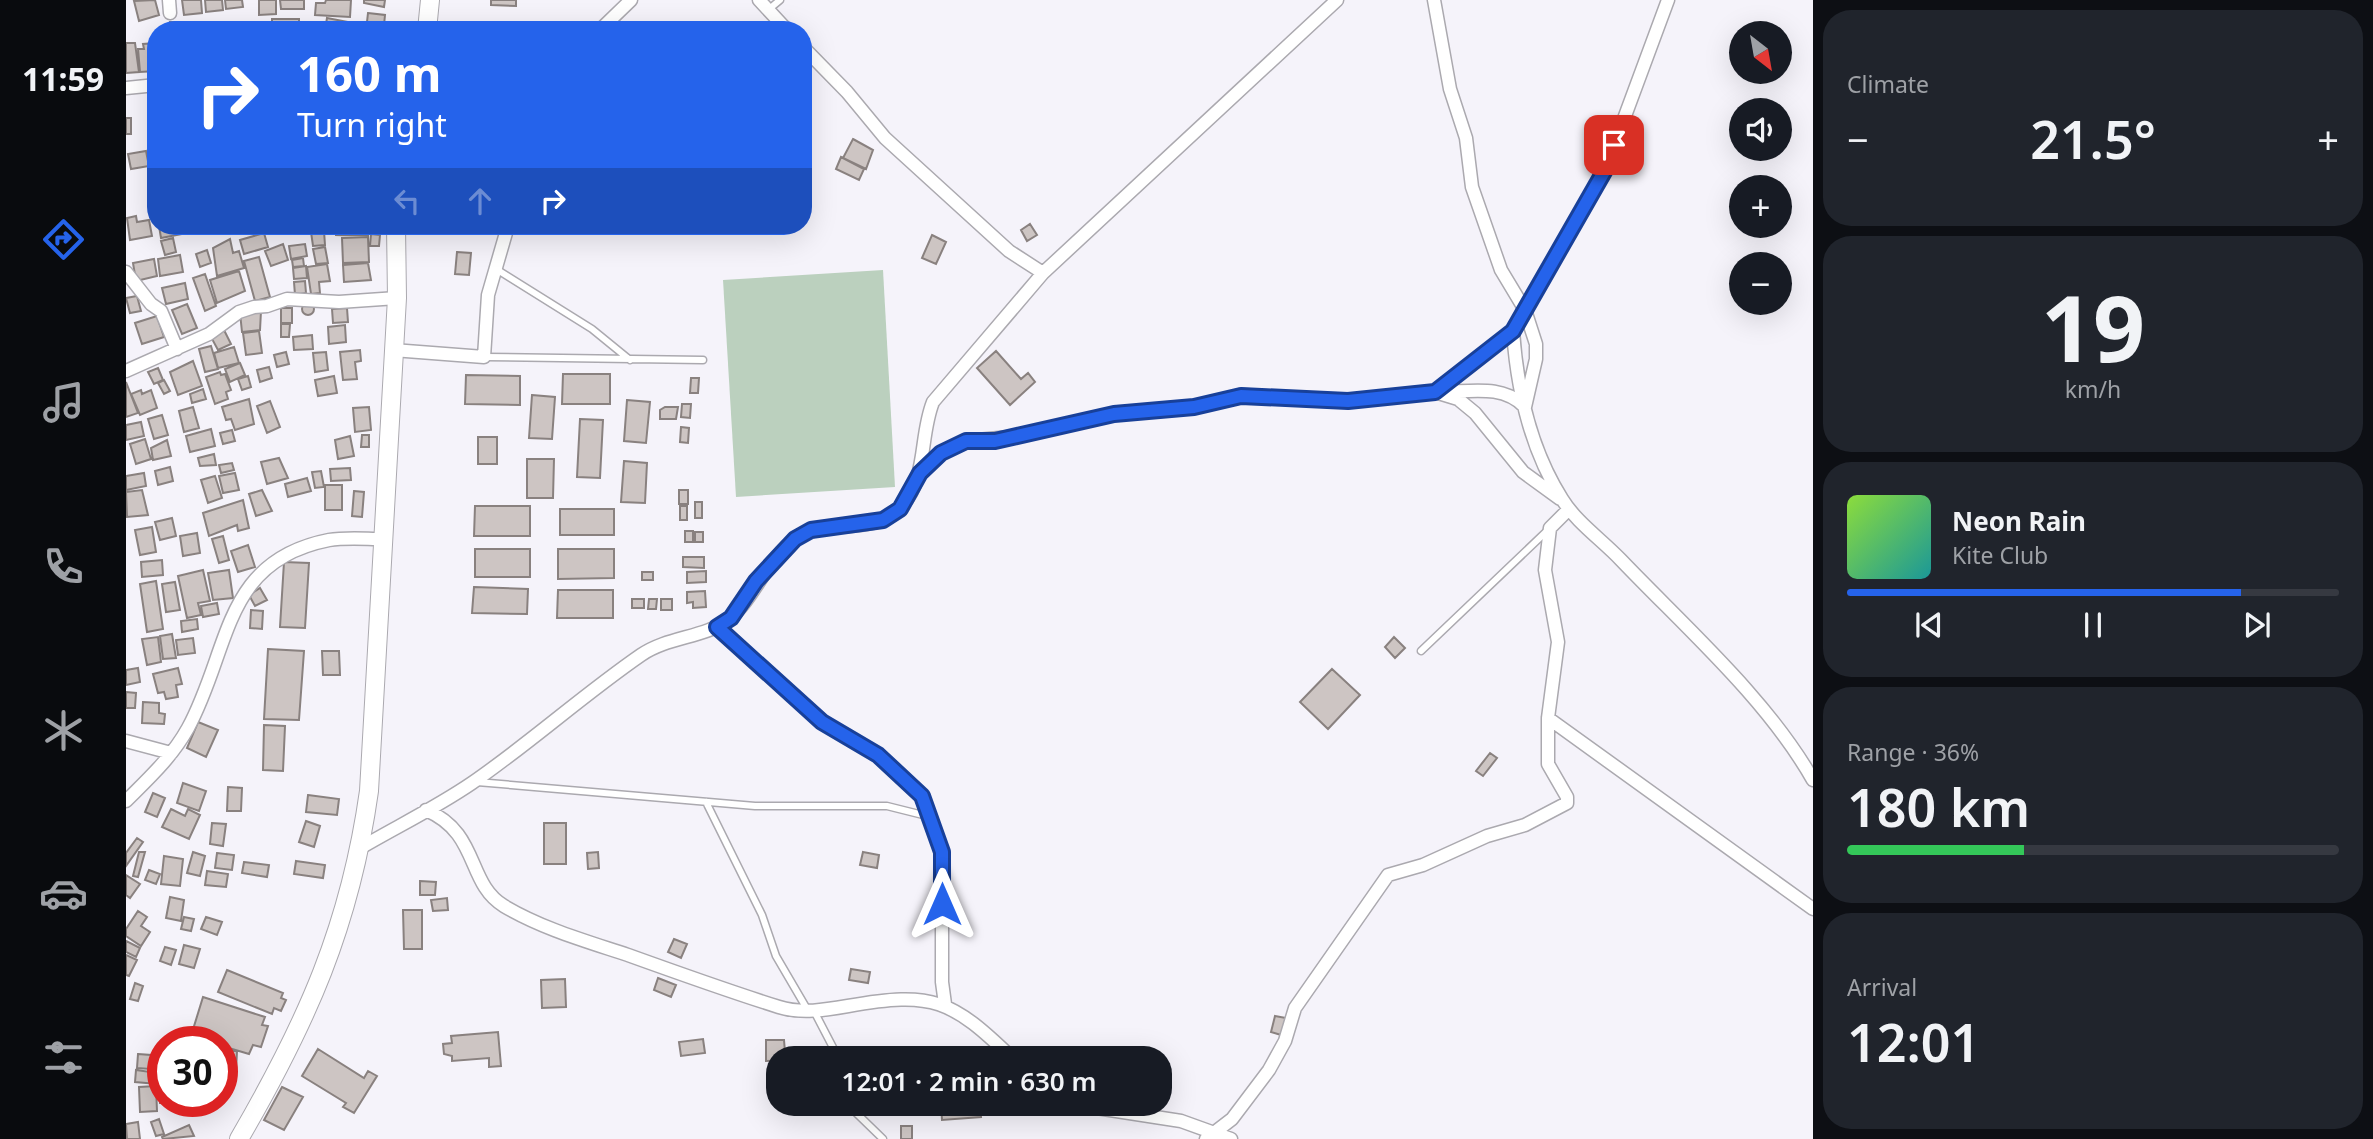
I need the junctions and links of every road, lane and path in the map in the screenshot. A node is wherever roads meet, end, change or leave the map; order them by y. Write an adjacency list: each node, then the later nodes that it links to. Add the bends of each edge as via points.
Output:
1 (430, 0): 9 (street)
2 (631, 0): 10 (street)
3 (759, 0): 8 (street)
4 (780, 0): 8 (lane)
5 (1337, 0): 19 (street)
6 (1434, 0): 21 (street, via 1450,89 1466,138 1472,187 1501,270)
7 (1668, 0): 21 (street, via 1605,170)
8 (768, 10): 11 (street)
9 (428, 21)
10 (609, 21)
11 (778, 21)
12 (812, 56): 19 (street, via 885,138 1009,251)
13 (147, 86): 14 (street)
14 (126, 88)
15 (396, 235): 20 (street)
16 (505, 235): 17 (street)
17 (495, 268): 25 (street, via 488,295); 26 (lane, via 592,329)
18 (126, 272): 23 (street, via 161,311)
19 (1043, 273): 31 (street, via 933,402)
20 (397, 298): 23 (street, via 287,299 239,312 209,334); 24 (street)
21 (1525, 310): 22 (street); 30 (street, via 1536,344)
22 (1513, 331): 29 (street); 30 (street)
23 (177, 349): 28 (street)
24 (393, 350): 25 (street); 34 (street)
25 (484, 356): 26 (lane)
26 (630, 360): 27 (lane)
27 (703, 360)
28 (126, 371)
29 (1435, 392): 30 (street, via 1505,393); 31 (street, via 1348,401 1241,396 1194,407 1114,414 1007,439 966,441 941,453); 32 (street, via 1458,399 1475,413 1523,472)
30 (1525, 407): 32 (street, via 1545,470)
31 (920, 473): 35 (street, via 900,509 883,520 811,530 795,539 756,581 731,618)
32 (1566, 505): 33 (street); 40 (street, via 1759,706 1797,751)
33 (1550, 528): 36 (lane); 37 (street, via 1545,569 1558,642)
34 (383, 539): 39 (street, via 330,540 285,553 246,587 188,727); 46 (street)
35 (717, 627): 41 (street, via 684,635 643,654); 45 (street, via 822,722 878,755 922,796)
36 (1420, 651)
37 (1548, 718): 47 (street); 54 (street, via 1548,764 1567,803 1525,825 1388,875 1296,1008 1269,1070 1232,1119)
38 (126, 741): 39 (street)
39 (171, 753): 42 (street)
40 (1813, 780)
41 (473, 782): 43 (lane); 44 (street)
42 (126, 801)
43 (706, 802): 45 (lane, via 887,806); 49 (lane, via 762,915 776,956)
44 (426, 810): 46 (street); 49 (street, via 445,818 458,831 487,889 504,906 551,929 783,1008)
45 (927, 816): 48 (street, via 942,852)
46 (362, 847): 55 (street, via 324,975 294,1041)
47 (1813, 909)
48 (945, 1004): 49 (street, via 893,998); 51 (street)
49 (810, 1010): 50 (lane)
50 (831, 1046)
51 (1000, 1046)
52 (859, 1116): 56 (lane)
53 (1149, 1116): 54 (street, via 1181,1121)
54 (1209, 1135): 57 (street)
55 (239, 1139)
56 (883, 1139)
57 (1231, 1139)

